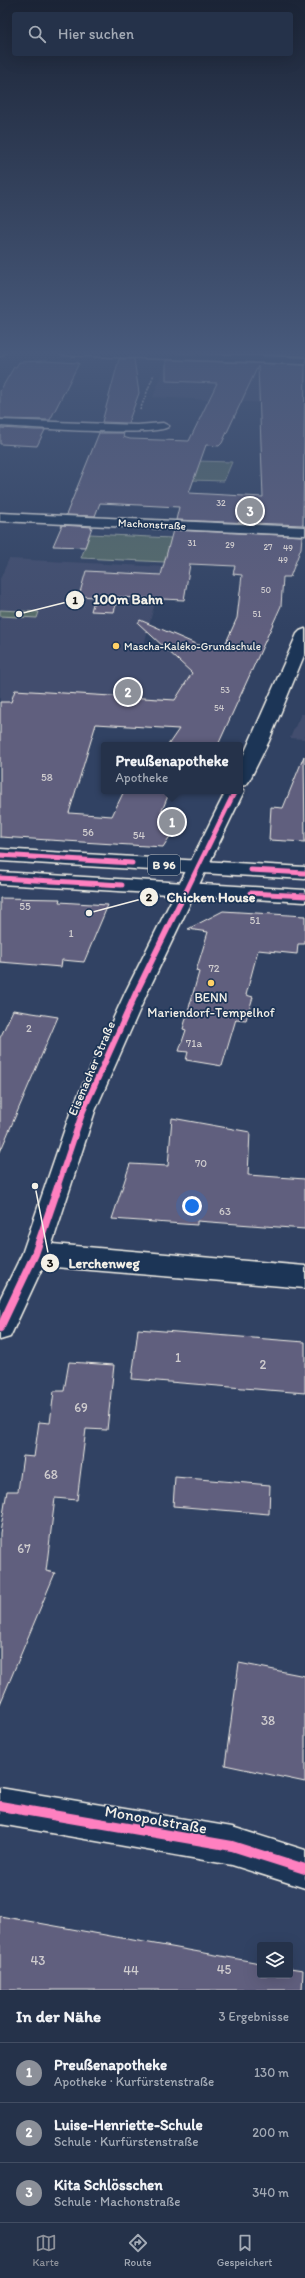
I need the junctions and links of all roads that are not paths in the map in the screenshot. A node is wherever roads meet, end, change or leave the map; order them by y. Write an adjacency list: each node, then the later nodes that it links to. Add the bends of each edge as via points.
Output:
1 (0, 517): 2 (street, Machonstraße)
2 (305, 531)
3 (305, 634): 4 (street, via 260,741)
4 (243, 774)
5 (233, 794): 7 (street, Eisenacher Straße)
6 (0, 855): 7 (street, B 96)
7 (196, 867): 8 (street, B 96); 10 (street, Eisenacher Straße)
8 (305, 874)
9 (0, 878): 10 (street, B 96)
10 (186, 889): 11 (street, B 96); 12 (street, Eisenacher Straße, via 83,1111)
11 (305, 896)
12 (34, 1254): 13 (street); 14 (street, Eisenacher Straße)
13 (305, 1277)
14 (0, 1328)
15 (0, 1806): 16 (street, Monopolstraße, via 232,1846)
16 (305, 1869)

